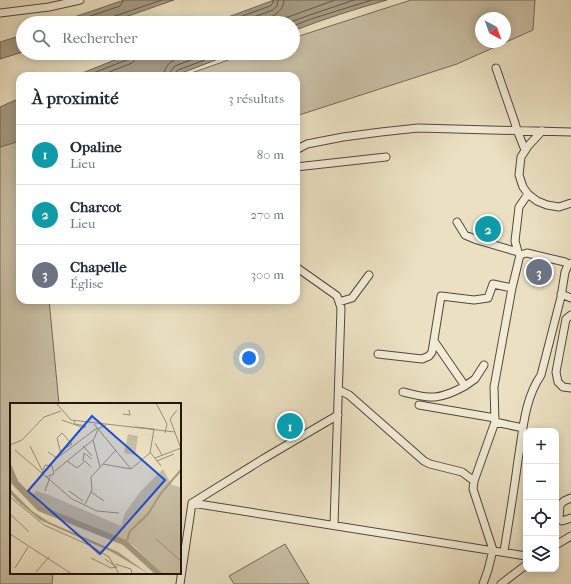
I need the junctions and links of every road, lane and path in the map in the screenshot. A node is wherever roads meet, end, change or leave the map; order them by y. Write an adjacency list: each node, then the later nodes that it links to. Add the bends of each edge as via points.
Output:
1 (80, 0): 2 (street)
2 (0, 13)
3 (496, 68): 4 (street)
4 (517, 130): 5 (street); 7 (street, via 411,129 343,137); 8 (street)
5 (542, 131): 6 (street); 8 (street)
6 (571, 132)
7 (300, 148)
8 (525, 150): 11 (street, via 521,157 519,175)
9 (386, 157): 10 (street)
10 (300, 167)
11 (528, 194): 12 (street, via 547,205 559,207); 14 (street, via 519,207 515,241)
12 (571, 203)
13 (457, 222): 14 (street, via 465,235)
14 (518, 253): 15 (street); 18 (street)
15 (569, 264): 19 (street)
16 (300, 270): 21 (street, via 337,296)
17 (369, 275): 21 (street, via 352,298)
18 (512, 288): 23 (street, via 493,284 488,298 474,300 441,296); 32 (street, via 494,387)
19 (561, 294): 20 (street); 33 (street, via 541,375 531,393)
20 (571, 298)
21 (339, 302): 28 (street)
22 (571, 315): 27 (street, via 566,320 556,372 558,382 563,387)
23 (434, 341): 24 (street, via 432,352 422,359); 26 (street)
24 (378, 354)
25 (484, 365): 26 (street, via 475,379)
26 (465, 386): 29 (street, via 435,397)
27 (571, 388)
28 (339, 390): 31 (street); 34 (street, via 349,395 424,461 462,472)
29 (403, 392)
30 (419, 405): 32 (street)
31 (338, 415): 36 (street); 38 (street)
32 (495, 420): 33 (street); 34 (street)
33 (523, 428): 42 (street)
34 (474, 481): 41 (street, via 474,496)
35 (571, 498): 37 (street, via 560,505 560,518 562,521)
36 (192, 503): 38 (street); 45 (street)
37 (571, 518)
38 (334, 525): 41 (street)
39 (571, 536): 40 (street)
40 (559, 543)
41 (493, 550): 42 (street); 46 (street)
42 (504, 552): 43 (street)
43 (523, 555)
44 (523, 567): 47 (street)
45 (180, 584)
46 (483, 584)
47 (501, 584)

